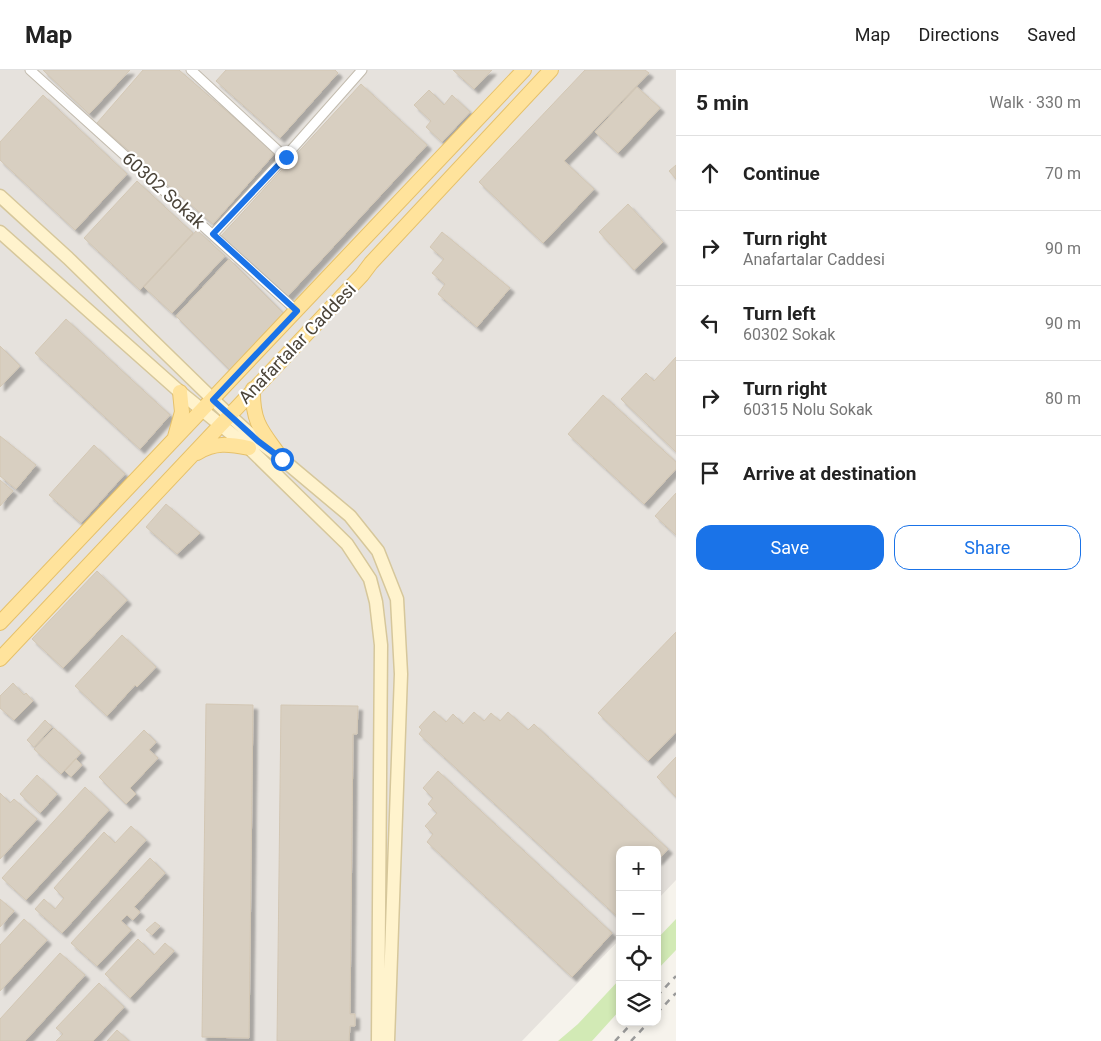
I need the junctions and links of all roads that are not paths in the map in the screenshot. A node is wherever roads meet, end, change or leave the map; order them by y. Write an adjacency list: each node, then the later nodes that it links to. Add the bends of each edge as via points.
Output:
1 (30, 70): 9 (street, 60302 Sokak)
2 (191, 70): 6 (street)
3 (524, 70): 10 (main road, Anafartalar Caddesi)
4 (551, 70): 11 (main road, Anafartalar Caddesi)
5 (357, 71): 6 (street)
6 (286, 157): 9 (street)
7 (0, 196): 13 (main road)
8 (0, 232): 12 (main road)
9 (213, 234): 10 (street, 60302 Sokak)
10 (297, 311): 13 (main road, Anafartalar Caddesi)
11 (253, 389): 15 (main road, Anafartalar Caddesi); 19 (main road, via 253,411 259,427)
12 (180, 392): 14 (main road); 16 (main road, via 182,412)
13 (213, 400): 14 (main road, Anafartalar Caddesi); 15 (main road)
14 (203, 410): 15 (main road); 16 (main road, Anafartalar Caddesi)
15 (224, 419): 17 (main road); 18 (main road, Anafartalar Caddesi); 19 (main road)
16 (174, 440): 20 (main road, Anafartalar Caddesi)
17 (249, 448): 18 (main road, via 222,444 209,446); 22 (main road, via 347,544 370,579 376,602 381,645)
18 (187, 458): 21 (main road, Anafartalar Caddesi)
19 (282, 459): 23 (main road, via 350,516 378,551 397,599 401,674)
20 (0, 623)
21 (0, 658)
22 (378, 1041)
23 (388, 1041)

